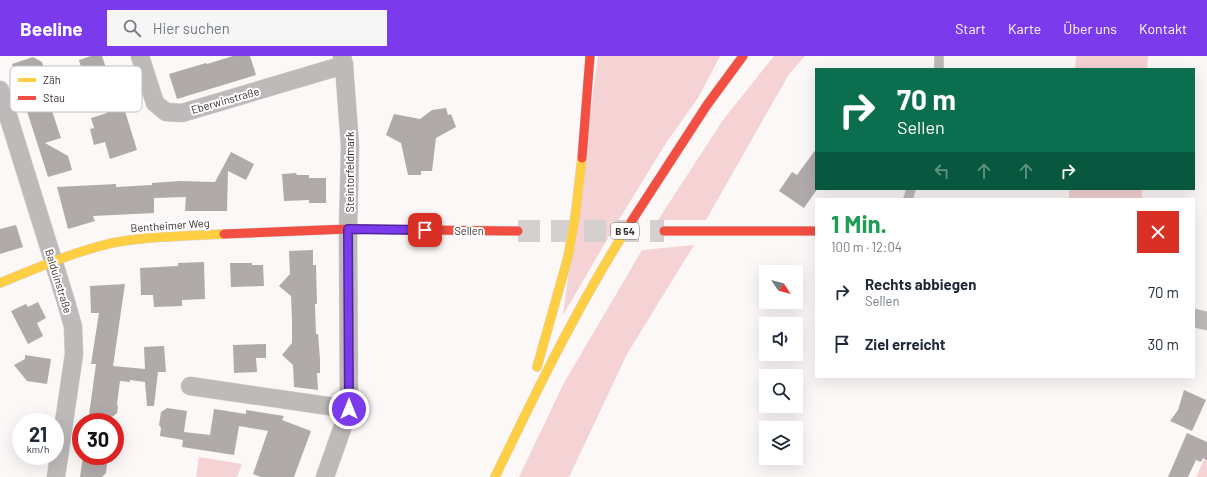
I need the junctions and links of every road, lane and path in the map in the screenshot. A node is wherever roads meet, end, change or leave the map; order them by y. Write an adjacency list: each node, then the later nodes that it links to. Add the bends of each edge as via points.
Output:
1 (140, 56): 5 (street, Eberwinstraße, via 155,103 166,112 177,113)
2 (590, 56): 18 (main road, via 580,180 571,242)
3 (743, 56): 18 (main road, B 54, via 707,105 618,242)
4 (939, 56): 6 (lane)
5 (343, 61): 8 (street, Steintorfeldmark, via 350,146)
6 (938, 68)
7 (0, 90): 12 (street, Balduinstraße)
8 (348, 229): 9 (main road, Sellen); 12 (main road, Bentheimer Weg, via 155,237 89,249); 17 (street, Steintorfeldmark)
9 (518, 230)
10 (664, 231): 11 (main road)
11 (815, 231)
12 (54, 261): 13 (main road, Bentheimer Weg); 19 (street, Balduinstraße, via 73,327 74,354)
13 (0, 283)
14 (1195, 318): 15 (street)
15 (1207, 321)
16 (190, 386): 17 (street)
17 (349, 409): 20 (street, Steintorfeldmark)
18 (523, 416): 21 (main road, B 54)
19 (56, 477)
20 (324, 477)
21 (495, 477)

